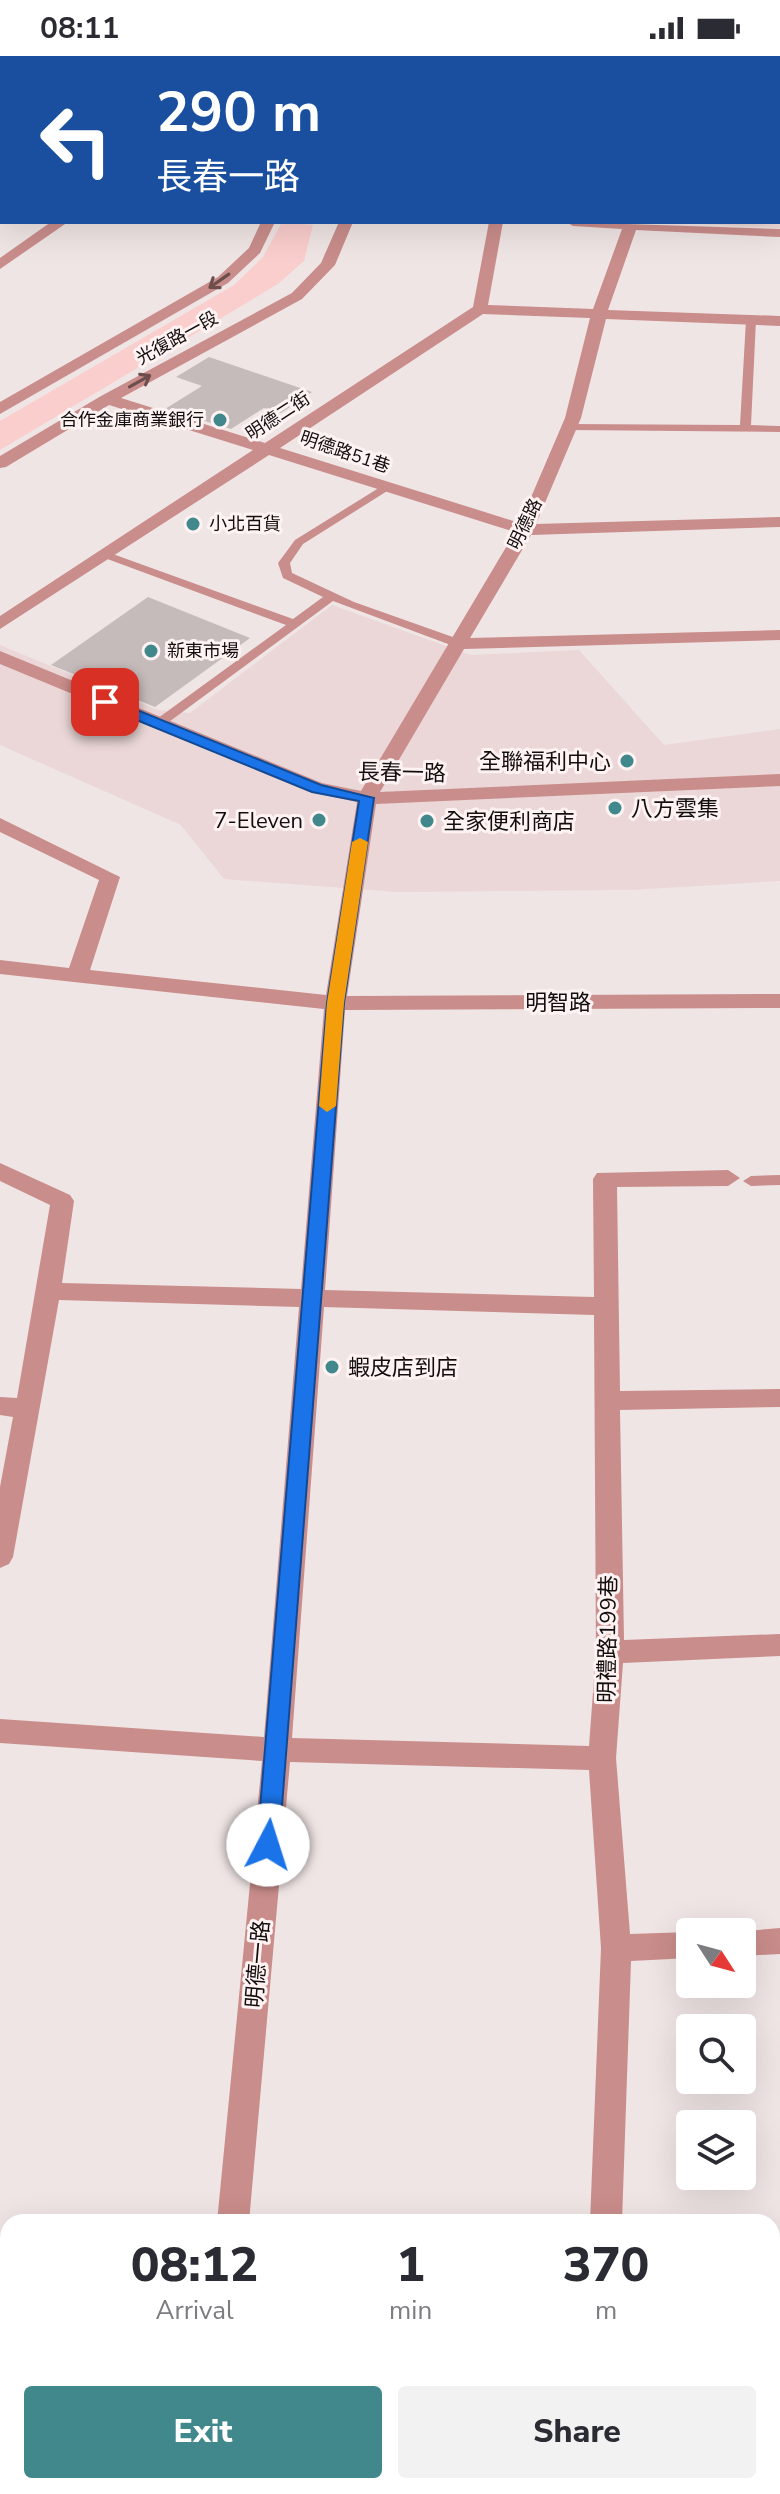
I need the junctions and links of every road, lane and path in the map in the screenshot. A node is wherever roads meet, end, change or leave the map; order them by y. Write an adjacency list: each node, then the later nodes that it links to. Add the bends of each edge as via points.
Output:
1 (58, 224): 8 (street)
2 (267, 224): 14 (street, 光復路一段, one-way to 14, via 255,250 223,280)
3 (345, 224): 13 (street, 光復路一段, one-way to 3, via 297,296 328,265)
4 (496, 224): 9 (street)
5 (602, 224): 6 (street)
6 (630, 226): 7 (street); 10 (street, 明德路)
7 (780, 233)
8 (0, 265)
9 (480, 309): 10 (street); 18 (street, 明德二街)
10 (599, 314): 11 (street); 15 (street, 明德路)
11 (751, 320): 12 (street); 16 (lane)
12 (780, 321)
13 (107, 399): 18 (street, 明德路51巷, via 229,440); 19 (street, 光復路一段)
14 (0, 409)
15 (569, 427): 16 (lane); 22 (street, 明德路)
16 (745, 429): 17 (lane)
17 (780, 429)
18 (268, 447): 20 (street, 明德路51巷); 23 (street, 明德二街)
19 (0, 463)
20 (386, 488): 22 (street, 明德路51巷); 24 (lane, via 299,542 284,563 287,575)
21 (780, 522): 22 (street, 明德路51巷)
22 (525, 530): 28 (street, 明德路)
23 (106, 555): 25 (street, 明德二街); 26 (lane)
24 (331, 597): 26 (lane); 28 (lane)
25 (0, 624)
26 (295, 624): 30 (lane)
27 (780, 635): 28 (street)
28 (460, 644): 32 (street, 明德路)
29 (0, 657): 30 (street, 長春一路)
30 (158, 724): 32 (street, 長春一路, via 317,788)
31 (780, 780): 32 (street, 長春一路, via 517,796)
32 (367, 798): 37 (street, 明德一路)
33 (0, 824): 35 (street, via 110,877)
34 (0, 967): 35 (street, 明智路)
35 (78, 974): 37 (street, 明智路)
36 (780, 1001): 37 (street, 明智路)
37 (335, 1003): 42 (street, 明德一路)
38 (3, 1169): 41 (street, via 62,1201)
39 (739, 1179): 40 (lane); 43 (street, 明禮路199巷, via 605,1179)
40 (780, 1180)
41 (49, 1291): 42 (street); 47 (street)
42 (312, 1297): 43 (street); 52 (street, 明德一路)
43 (605, 1306): 45 (street, 明禮路199巷)
44 (780, 1398): 45 (street)
45 (605, 1401): 50 (street, 明禮路199巷)
46 (0, 1406): 47 (street)
47 (26, 1409): 48 (street)
48 (0, 1557)
49 (780, 1645): 50 (street)
50 (610, 1652): 53 (street, 明禮路199巷)
51 (0, 1731): 52 (street)
52 (277, 1750): 53 (street); 58 (street, 明德一路)
53 (602, 1758): 57 (street, 明禮路199巷)
54 (780, 1941): 55 (street)
55 (756, 1942)
56 (676, 1946): 57 (street)
57 (616, 1948): 59 (street, 明禮路199巷)
58 (234, 2214)
59 (606, 2214)

